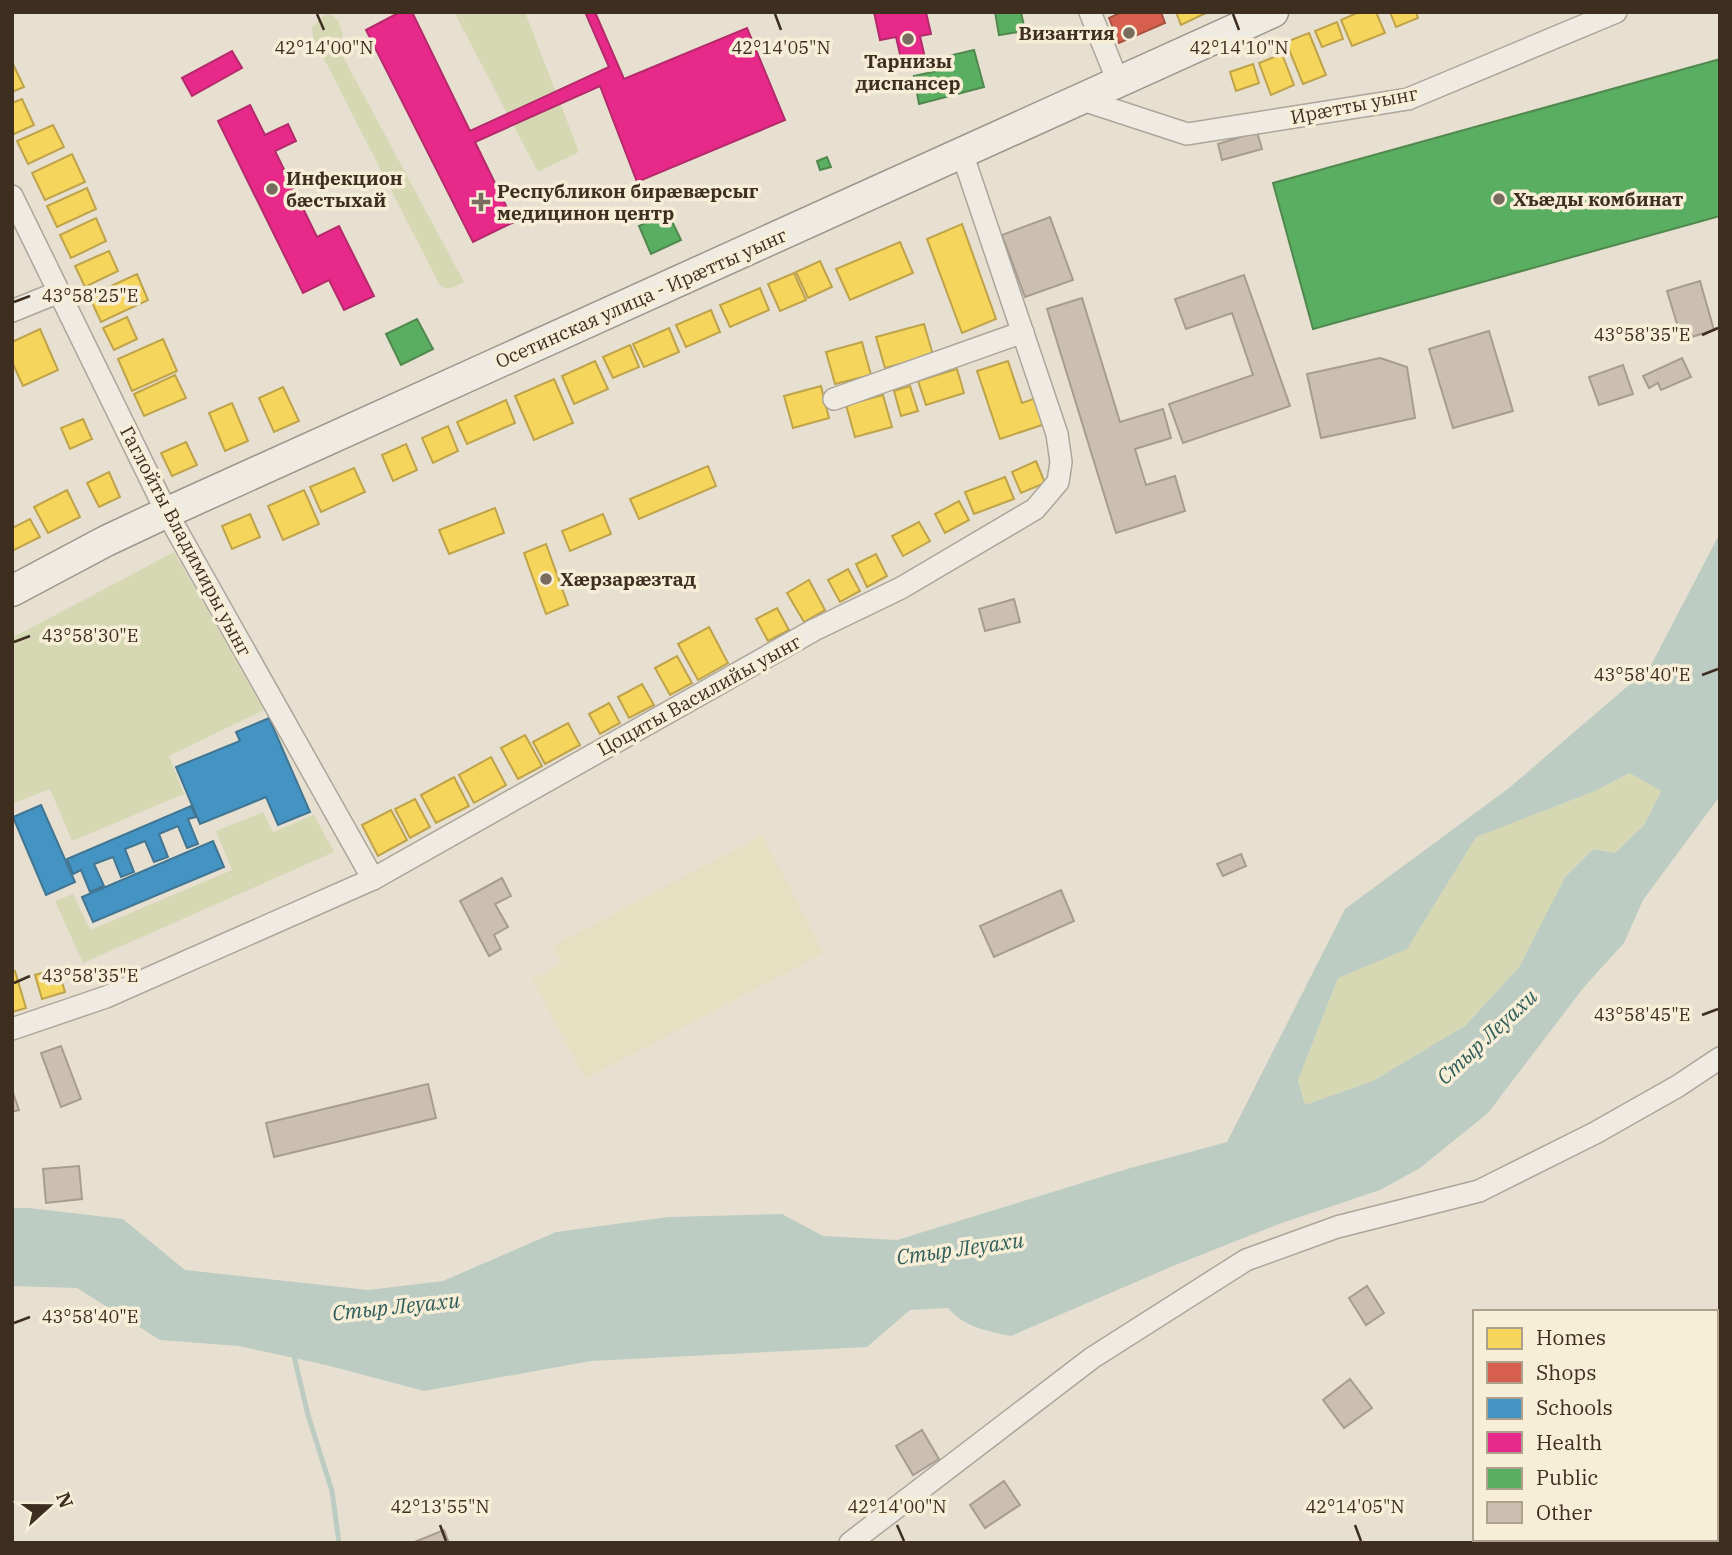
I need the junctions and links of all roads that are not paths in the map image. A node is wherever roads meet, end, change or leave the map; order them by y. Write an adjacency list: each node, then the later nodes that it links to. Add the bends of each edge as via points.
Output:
1 (1090, 12): 4 (street)
2 (1273, 12): 4 (street, Осетинская улица - Ирæтты уынг)
3 (1616, 12): 5 (street, Ирæтты уынг, via 1408,99 1186,135)
4 (1119, 83): 5 (street, Осетинская улица - Ирæтты уынг)
5 (1083, 100): 6 (street, Осетинская улица - Ирæтты уынг)
6 (962, 153): 10 (street, Цоциты Василийы уынг); 12 (street, Осетинская улица - Ирæтты уынг)
7 (12, 196): 8 (street, Гаглойты Владимиры уынг)
8 (59, 292): 9 (street); 12 (street, Гаглойты Владимиры уынг)
9 (12, 311)
10 (1023, 332): 11 (street); 14 (street, Цоциты Василийы уынг, via 1057,434 1061,462 1058,482 1035,509 901,588 814,630)
11 (834, 399)
12 (167, 513): 13 (street, Осетинская улица - Ирæтты уынг); 14 (street, Гаглойты Владимиры уынг)
13 (12, 591)
14 (373, 879): 15 (street, Цоциты Василийы уынг, via 106,997)
15 (12, 1029)
16 (1720, 1058): 17 (street, via 1595,1133 1479,1191 1338,1227 1245,1260 1091,1358)
17 (850, 1543)

